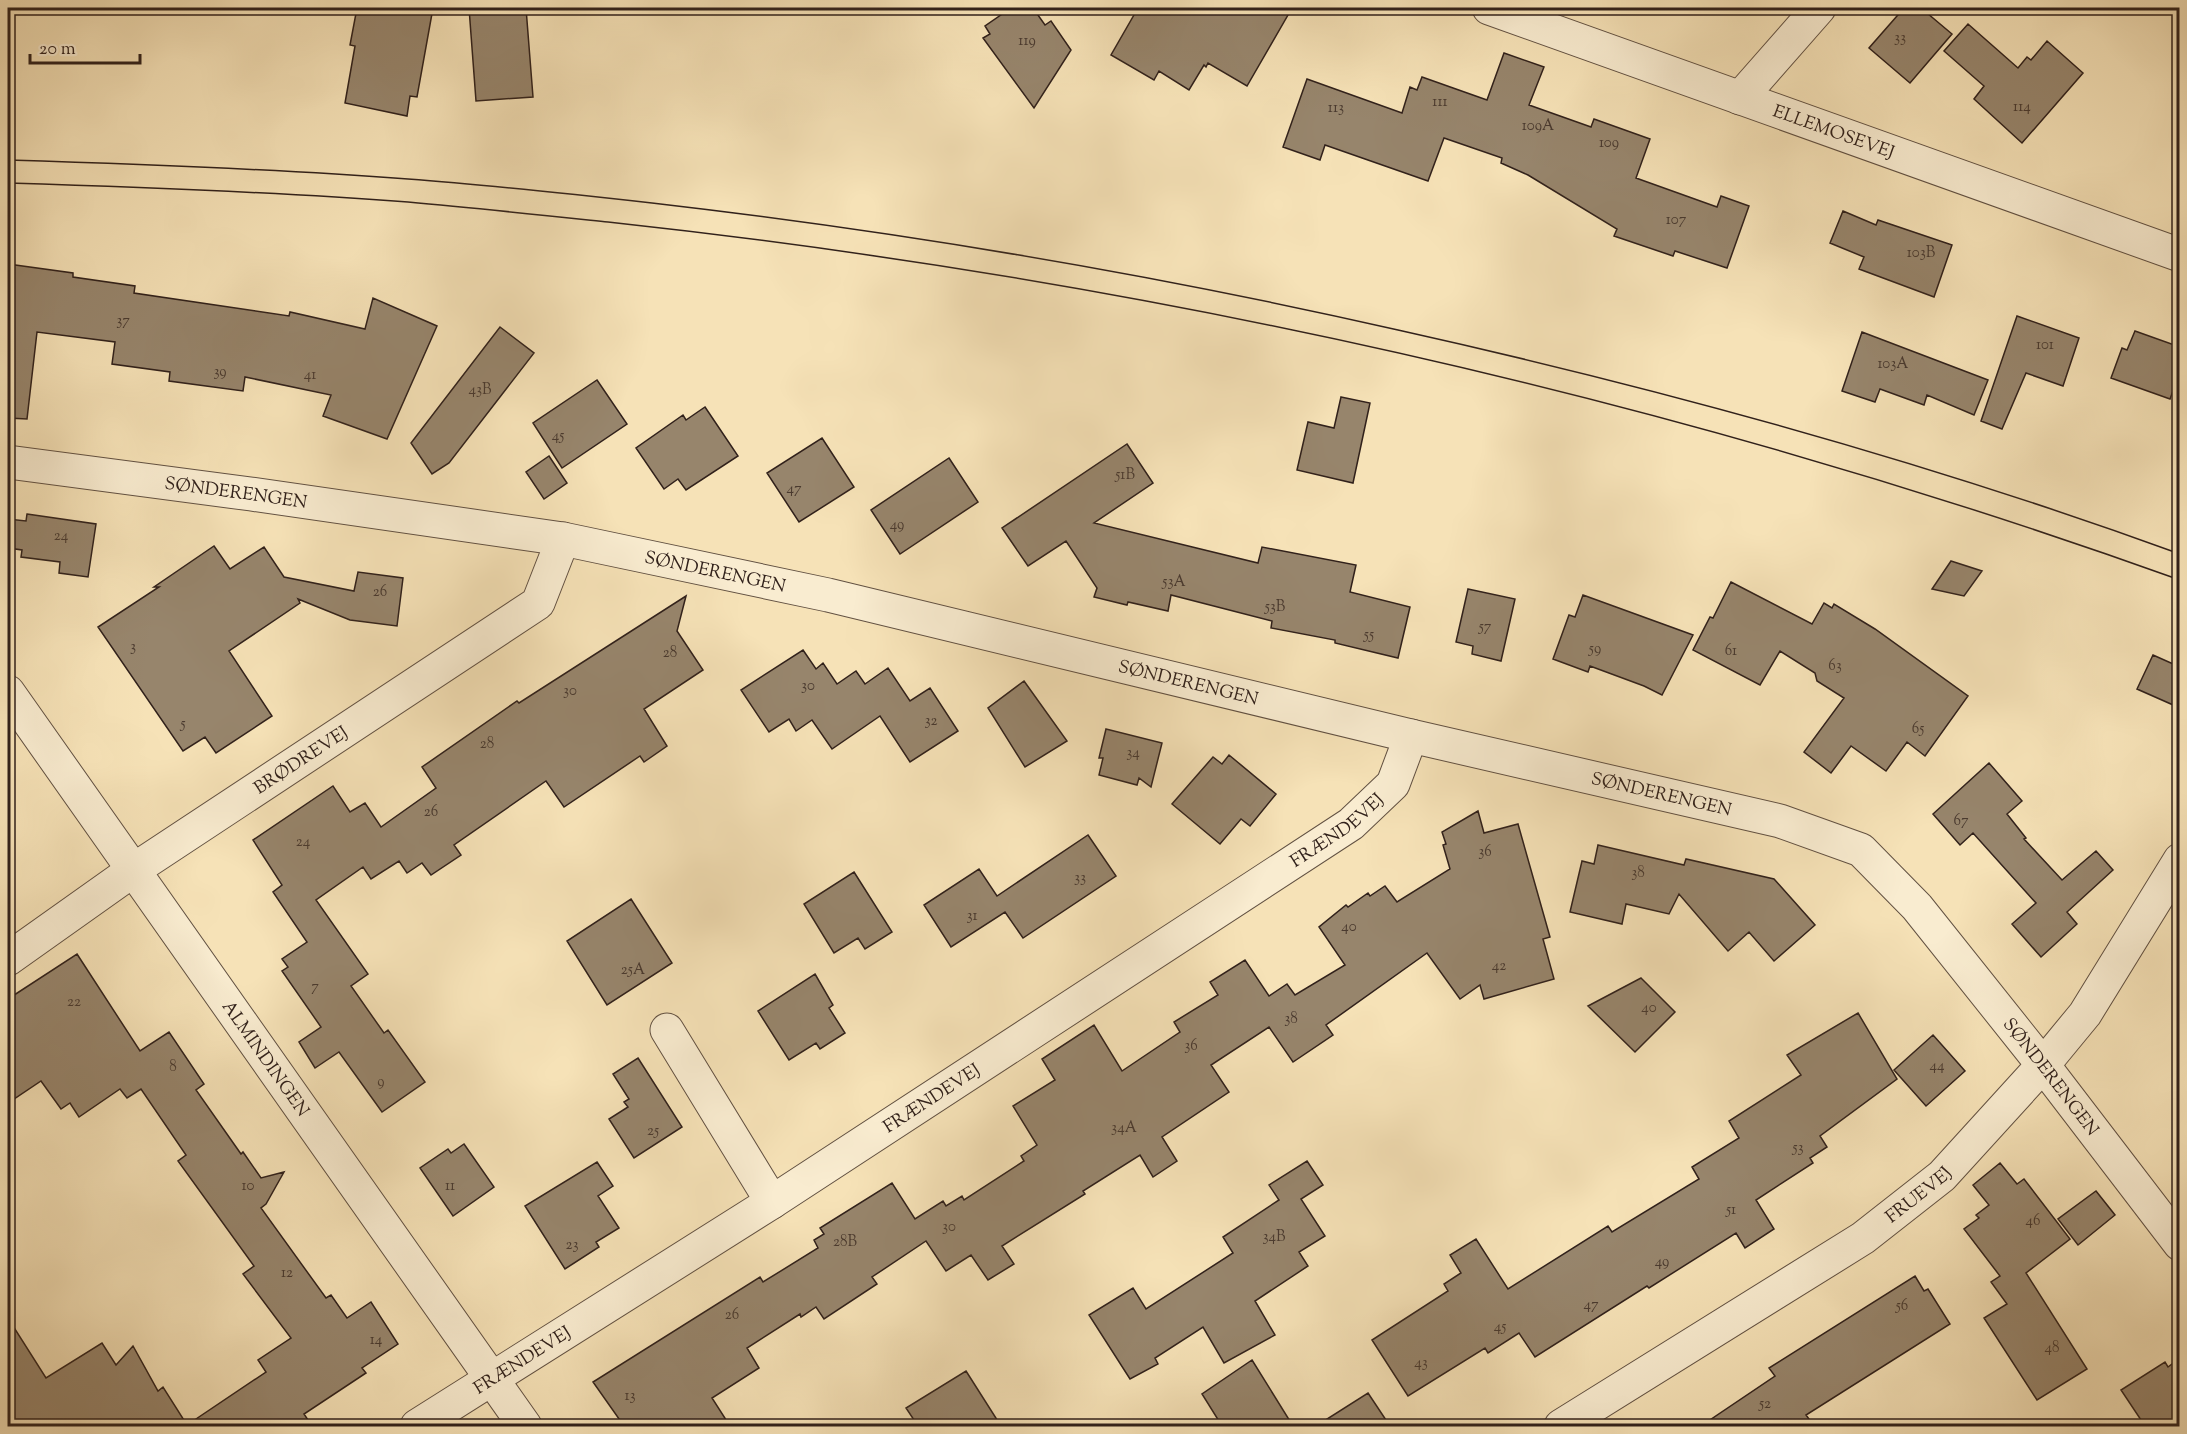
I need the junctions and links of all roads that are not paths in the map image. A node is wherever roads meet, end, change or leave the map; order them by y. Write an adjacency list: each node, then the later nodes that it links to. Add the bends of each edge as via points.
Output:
1 (1489, 8): 3 (street, ELLEMOSEVEJ)
2 (1820, 8): 3 (street)
3 (1740, 98): 4 (street, ELLEMOSEVEJ)
4 (2180, 255)
5 (8, 462): 6 (street, SØNDERENGEN)
6 (563, 539): 8 (street, SØNDERENGEN, via 828,595); 10 (street, BRØDREVEJ, via 538,603)
7 (8, 692): 10 (street, ALMINDINGEN)
8 (1411, 736): 13 (street, SØNDERENGEN, via 1779,821 1861,850 1917,907); 14 (street, FRÆNDEVEJ, via 1393,784 1351,825)
9 (2180, 860): 13 (street, FRUEVEJ, via 2085,1014)
10 (132, 871): 11 (street, BRØDREVEJ); 16 (street, ALMINDINGEN)
11 (8, 959)
12 (667, 1030): 14 (street)
13 (2043, 1065): 15 (street, SØNDERENGEN); 19 (street, FRUEVEJ, via 1942,1176 1863,1238)
14 (772, 1202): 16 (street, FRÆNDEVEJ)
15 (2180, 1244)
16 (492, 1379): 17 (street, FRÆNDEVEJ); 18 (street, ALMINDINGEN)
17 (417, 1426)
18 (525, 1426)
19 (1561, 1426)

